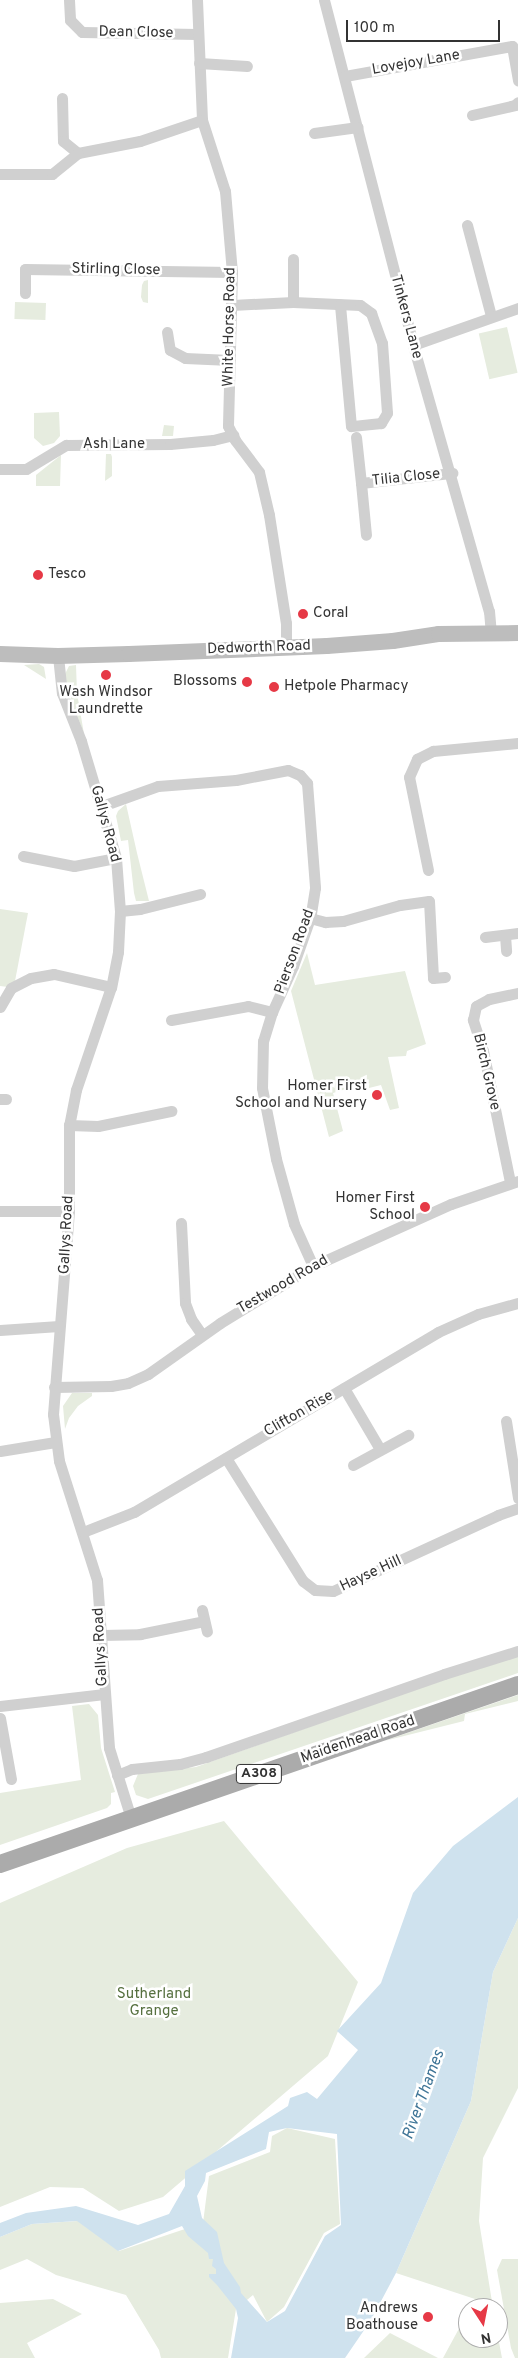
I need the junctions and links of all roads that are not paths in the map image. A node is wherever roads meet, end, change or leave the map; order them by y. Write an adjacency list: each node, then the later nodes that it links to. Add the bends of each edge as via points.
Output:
1 (69, 0): 4 (street, Dean Close, via 70,20 82,32)
2 (196, 0): 4 (street, White Horse Road)
3 (324, 0): 7 (street, Tinkers Lane)
4 (197, 34): 5 (street, White Horse Road)
5 (199, 63): 6 (street); 12 (street, White Horse Road)
6 (247, 66)
7 (345, 76): 8 (street, Lovejoy Lane, via 512,46); 13 (street, Tinkers Lane)
8 (518, 80)
9 (62, 98): 15 (street, via 63,141)
10 (518, 102): 11 (street)
11 (472, 115)
12 (202, 120): 15 (street, via 140,141); 19 (street, White Horse Road, via 226,191)
13 (358, 127): 14 (street); 27 (street, Tinkers Lane)
14 (314, 133)
15 (78, 153): 16 (street, via 52,174)
16 (0, 174)
17 (466, 225): 25 (street)
18 (293, 259): 21 (street)
19 (232, 272): 20 (street, Stirling Close, via 25,269); 23 (street, White Horse Road)
20 (25, 293)
21 (293, 302): 22 (street); 23 (street)
22 (340, 304): 22 (street, via 360,305 371,313 382,343 387,414 381,423 351,426)
23 (232, 305): 28 (street, White Horse Road)
24 (518, 308): 25 (street)
25 (491, 316): 27 (street)
26 (167, 332): 28 (street, via 170,350 185,358)
27 (413, 345): 32 (street, Tinkers Lane)
28 (230, 360): 29 (street, White Horse Road, via 228,426)
29 (233, 435): 31 (street, Ash Lane, via 170,444 66,445 26,469); 37 (street, White Horse Road, via 259,472 286,624)
30 (356, 437): 33 (street, Tilia Close)
31 (0, 469)
32 (452, 473): 33 (street, Tilia Close); 36 (street, Tinkers Lane)
33 (361, 483): 34 (street, Tilia Close)
34 (366, 535)
35 (518, 632): 36 (main road, Dedworth Road)
36 (492, 633): 37 (main road, Dedworth Road, via 439,634 393,641)
37 (286, 647): 39 (main road, Dedworth Road)
38 (0, 654): 39 (main road, Dedworth Road)
39 (58, 656): 41 (street, Gallys Road, via 62,694)
40 (518, 743): 44 (street, via 433,751 417,759 409,777)
41 (102, 806): 43 (street, Gallys Road); 47 (street, Pierson Road, via 158,786 236,780 288,770 300,775 306,783 314,879)
42 (23, 856): 43 (street, via 74,866)
43 (116, 858): 46 (street, Gallys Road)
44 (429, 863)
45 (200, 893): 46 (street, via 140,910)
46 (120, 911): 53 (street, Gallys Road, via 118,952)
47 (310, 918): 52 (street, via 325,922 343,921 429,901 433,978); 56 (street, Pierson Road)
48 (518, 933): 49 (street)
49 (505, 935): 50 (street); 51 (street)
50 (485, 937)
51 (506, 951)
52 (445, 977)
53 (111, 987): 55 (street, via 54,974 31,978 11,988); 59 (street, Gallys Road, via 76,1090)
54 (518, 993): 60 (street, Birch Grove, via 489,999 476,1006 474,1020)
55 (0, 1007)
56 (272, 1012): 57 (street, via 248,1006); 64 (street, Pierson Road, via 263,1041 262,1088 276,1159 294,1224)
57 (171, 1020)
58 (171, 1111): 59 (street, via 98,1126)
59 (69, 1125): 62 (street, Gallys Road)
60 (514, 1181): 64 (street, Testwood Road, via 451,1204)
61 (0, 1211): 62 (street)
62 (69, 1211): 66 (street, Gallys Road)
63 (180, 1223): 68 (street, via 176,1237 185,1303)
64 (313, 1266): 68 (street, Testwood Road)
65 (518, 1302): 70 (street, Clifton Rise, via 478,1314 438,1332)
66 (59, 1326): 67 (street); 69 (street, Gallys Road)
67 (0, 1330)
68 (202, 1335): 69 (street, Testwood Road, via 148,1374 128,1384)
69 (54, 1387): 73 (street, Gallys Road)
70 (344, 1388): 74 (street); 76 (street, Clifton Rise)
71 (503, 1427): 78 (street)
72 (408, 1435): 74 (street)
73 (55, 1442): 75 (street); 80 (street, Gallys Road)
74 (380, 1449): 77 (street)
75 (0, 1451)
76 (226, 1458): 79 (street, Hayse Hill, via 303,1581 315,1590 333,1591 498,1514); 80 (street, Clifton Rise, via 134,1512)
77 (354, 1465)
78 (518, 1498)
79 (518, 1508)
80 (83, 1532): 82 (street, Gallys Road, via 97,1580)
81 (204, 1620): 82 (street, via 140,1634)
82 (101, 1635): 85 (street, Gallys Road)
83 (518, 1651): 88 (street, via 206,1757 180,1764 132,1769)
84 (518, 1685): 90 (main road, Maidenhead Road / A308)
85 (104, 1694): 86 (street); 88 (street, Gallys Road, via 109,1748)
86 (0, 1706)
87 (0, 1718): 89 (street, via 13,1764)
88 (117, 1775): 90 (street, Gallys Road)
89 (11, 1780)
90 (131, 1818): 91 (main road, Maidenhead Road / A308)
91 (0, 1864)

